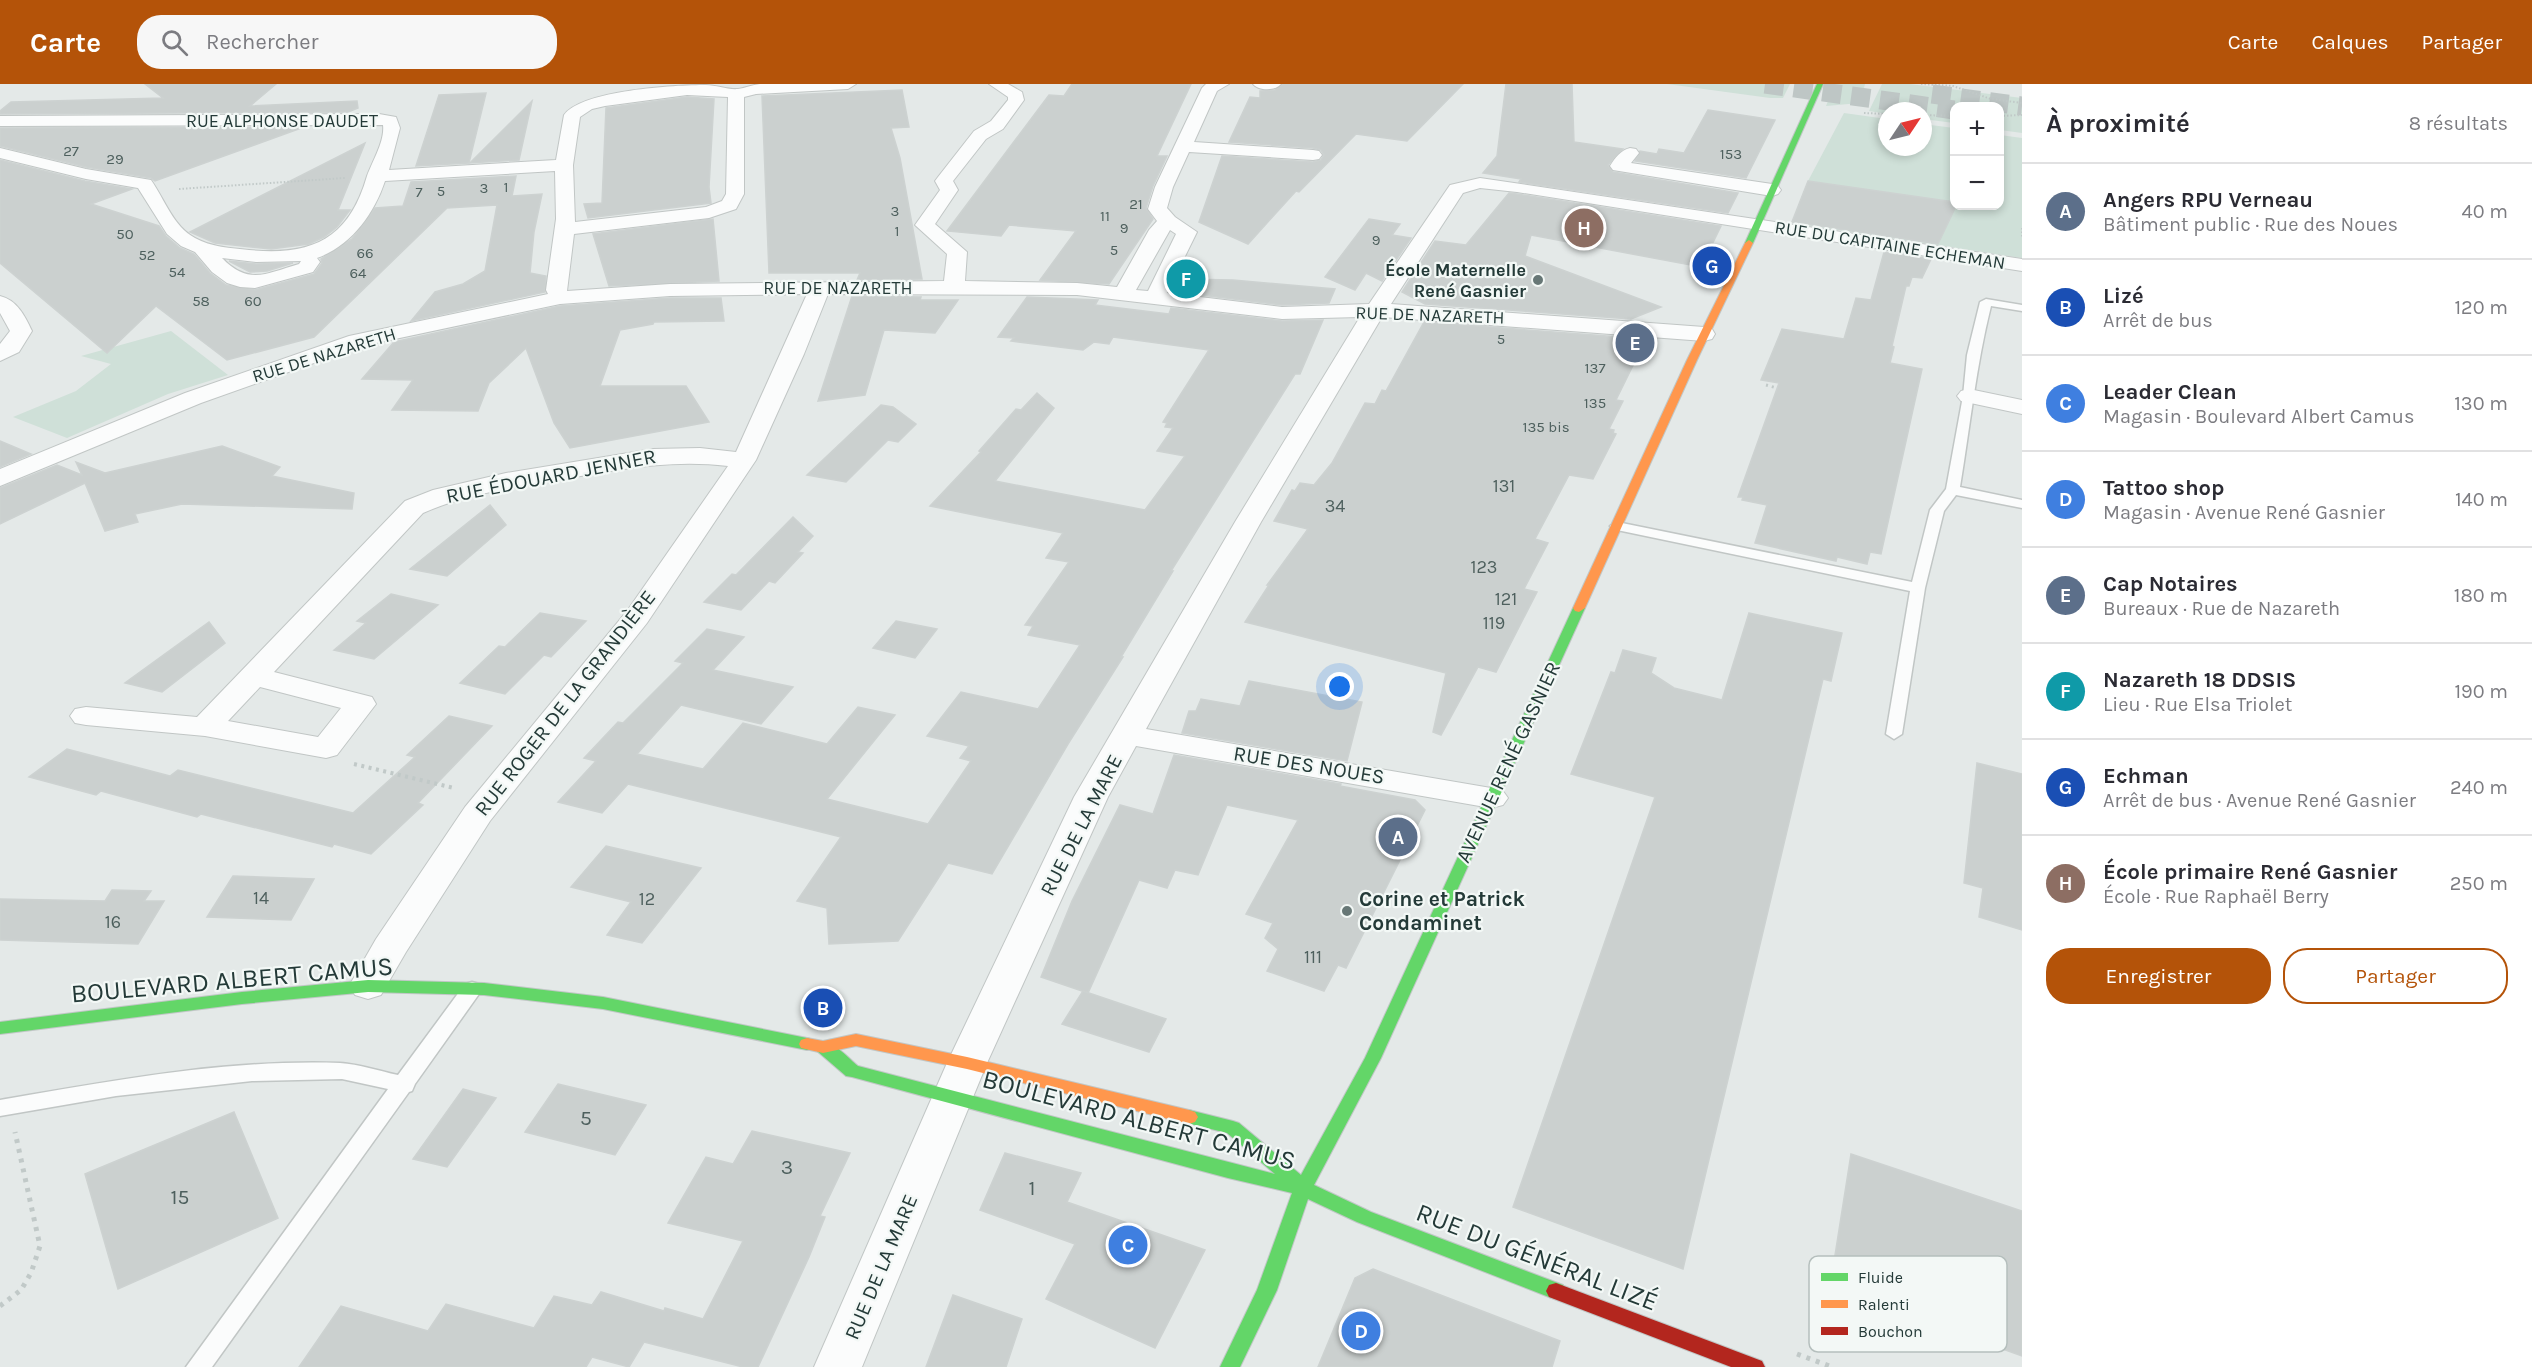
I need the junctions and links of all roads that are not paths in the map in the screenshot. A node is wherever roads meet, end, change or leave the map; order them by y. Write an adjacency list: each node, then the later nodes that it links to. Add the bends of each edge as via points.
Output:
1 (848, 84): 7 (street, via 756,89)
2 (997, 84): 20 (street, via 1016,94 1016,100 997,125 980,135 944,181 949,190 925,225 957,252)
3 (1221, 84): 9 (street, via 1210,88)
4 (1261, 84): 5 (street)
5 (1273, 84)
6 (1820, 84): 15 (main road, AVENUE RENÉ GASNIER)
7 (736, 94): 13 (street, via 712,90 644,95 588,105 572,115); 18 (street, via 735,194 729,205 709,212)
8 (0, 121): 14 (street, RUE ALPHONSE DAUDET, via 379,119 390,121 392,128)
9 (1183, 146): 12 (street); 16 (street, via 1157,209)
10 (0, 153): 14 (street, via 145,184 170,228 203,249 239,281 279,277 306,268 362,212)
11 (1630, 153): 15 (street, via 1619,166)
12 (1314, 155)
13 (564, 165): 14 (street); 18 (street)
14 (376, 176)
15 (1772, 190): 17 (main road, AVENUE RENÉ GASNIER)
16 (1168, 221): 22 (street, via 1159,230); 24 (street, via 1187,232)
17 (1758, 224): 19 (street, RUE DU CAPITAINE ECHEMAN); 27 (street, RUE DU CAPITAINE ECHEMAN, via 1517,187 1465,185 1449,196); 28 (main road, AVENUE RENÉ GASNIER)
18 (565, 229): 23 (street, via 556,290)
19 (2022, 265)
20 (954, 287): 21 (street, RUE DE NAZARETH); 22 (street, RUE DE NAZARETH)
21 (820, 288): 23 (street, RUE DE NAZARETH, via 670,290); 32 (street, RUE ROGER DE LA GRANDIÈRE)
22 (1123, 295): 24 (street, RUE DE NAZARETH)
23 (560, 298): 33 (street, RUE DE NAZARETH, via 357,341 193,398)
24 (1154, 299): 27 (street, RUE DE NAZARETH, via 1282,313)
25 (0, 302): 29 (street, via 13,314 21,331 11,347)
26 (2022, 308): 30 (lane, via 1986,302 1973,355)
27 (1376, 310): 28 (street, RUE DE NAZARETH); 42 (street, RUE DE LA MARE)
28 (1704, 334): 36 (main road, AVENUE RENÉ GASNIER)
29 (0, 354)
30 (1969, 396): 31 (street); 34 (lane)
31 (2022, 407)
32 (744, 459): 38 (street, RUE ÉDOUARD JENNER, via 689,454 654,456 495,483 442,495 414,507); 44 (street, RUE ROGER DE LA GRANDIÈRE, via 637,617 477,814)
33 (0, 478)
34 (1953, 490): 35 (lane); 37 (lane, via 1937,510)
35 (2022, 504)
36 (1617, 526): 37 (lane); 43 (main road, AVENUE RENÉ GASNIER)
37 (1918, 588): 41 (lane)
38 (253, 676): 40 (street, RUE ÉDOUARD JENNER); 40 (street, via 361,704 326,748)
39 (86, 716): 40 (street)
40 (205, 728)
41 (1894, 734)
42 (1126, 735): 43 (street, RUE DES NOUES); 48 (street, RUE DE LA MARE, via 1091,797)
43 (1491, 798): 51 (main road, AVENUE RENÉ GASNIER, via 1365,1074)
44 (368, 986): 45 (main road, BOULEVARD ALBERT CAMUS); 46 (main road, BOULEVARD ALBERT CAMUS)
45 (472, 989): 47 (main road, BOULEVARD ALBERT CAMUS, via 603,1003); 49 (lane)
46 (0, 1028)
47 (823, 1047): 48 (main road, BOULEVARD ALBERT CAMUS, via 856,1040); 48 (main road, BOULEVARD ALBERT CAMUS, via 852,1071)
48 (960, 1080): 51 (main road, BOULEVARD ALBERT CAMUS, via 1228,1172); 51 (main road, BOULEVARD ALBERT CAMUS, via 1233,1128); 53 (street, RUE DE LA MARE)
49 (405, 1084): 50 (lane, via 342,1071 252,1073 116,1088); 52 (lane)
50 (6, 1116)
51 (1303, 1188): 54 (main road, AVENUE RENÉ GASNIER, via 1267,1290); 55 (main road, RUE DU GÉNÉRAL LIZÉ, via 1364,1217)
52 (198, 1367)
53 (838, 1367)
54 (1230, 1367)
55 (1755, 1367)

